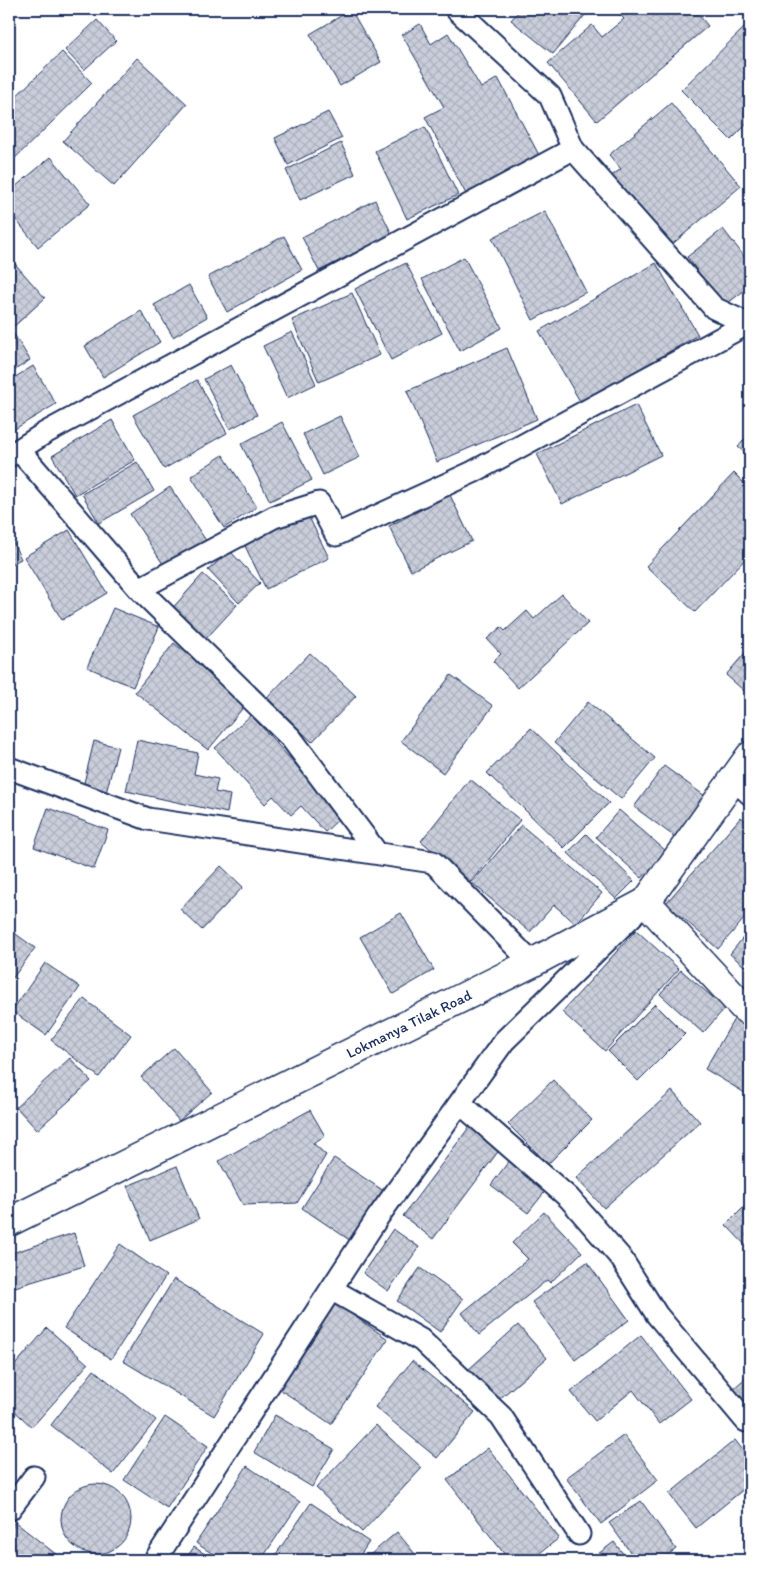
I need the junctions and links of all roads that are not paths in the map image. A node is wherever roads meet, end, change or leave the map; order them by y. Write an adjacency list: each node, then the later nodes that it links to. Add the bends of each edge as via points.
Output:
1 (456, 9): 2 (street, via 550,96)
2 (573, 149): 3 (street, via 714,308); 4 (street, via 54,428)
3 (749, 325): 5 (street, via 473,472 336,535 319,503 274,517)
4 (14, 453): 5 (street)
5 (139, 590): 9 (street, via 292,738)
6 (750, 756): 8 (main road, Lokmanya Tilak Road)
7 (9, 768): 9 (street, via 148,819)
8 (742, 787): 10 (main road, Lokmanya Tilak Road)
9 (377, 853): 11 (street, via 433,862)
10 (646, 902): 11 (main road, Lokmanya Tilak Road); 12 (main road); 13 (street, via 504,1041)
11 (532, 963): 14 (main road, Lokmanya Tilak Road)
12 (750, 1012)
13 (460, 1103): 15 (street, via 378,1216); 16 (street, via 569,1198 621,1258 657,1315)
14 (9, 1222)
15 (331, 1289): 19 (street, via 421,1340 501,1416); 20 (street)
16 (746, 1421)
17 (34, 1477): 18 (street)
18 (9, 1510)
19 (579, 1534)
20 (155, 1560)

